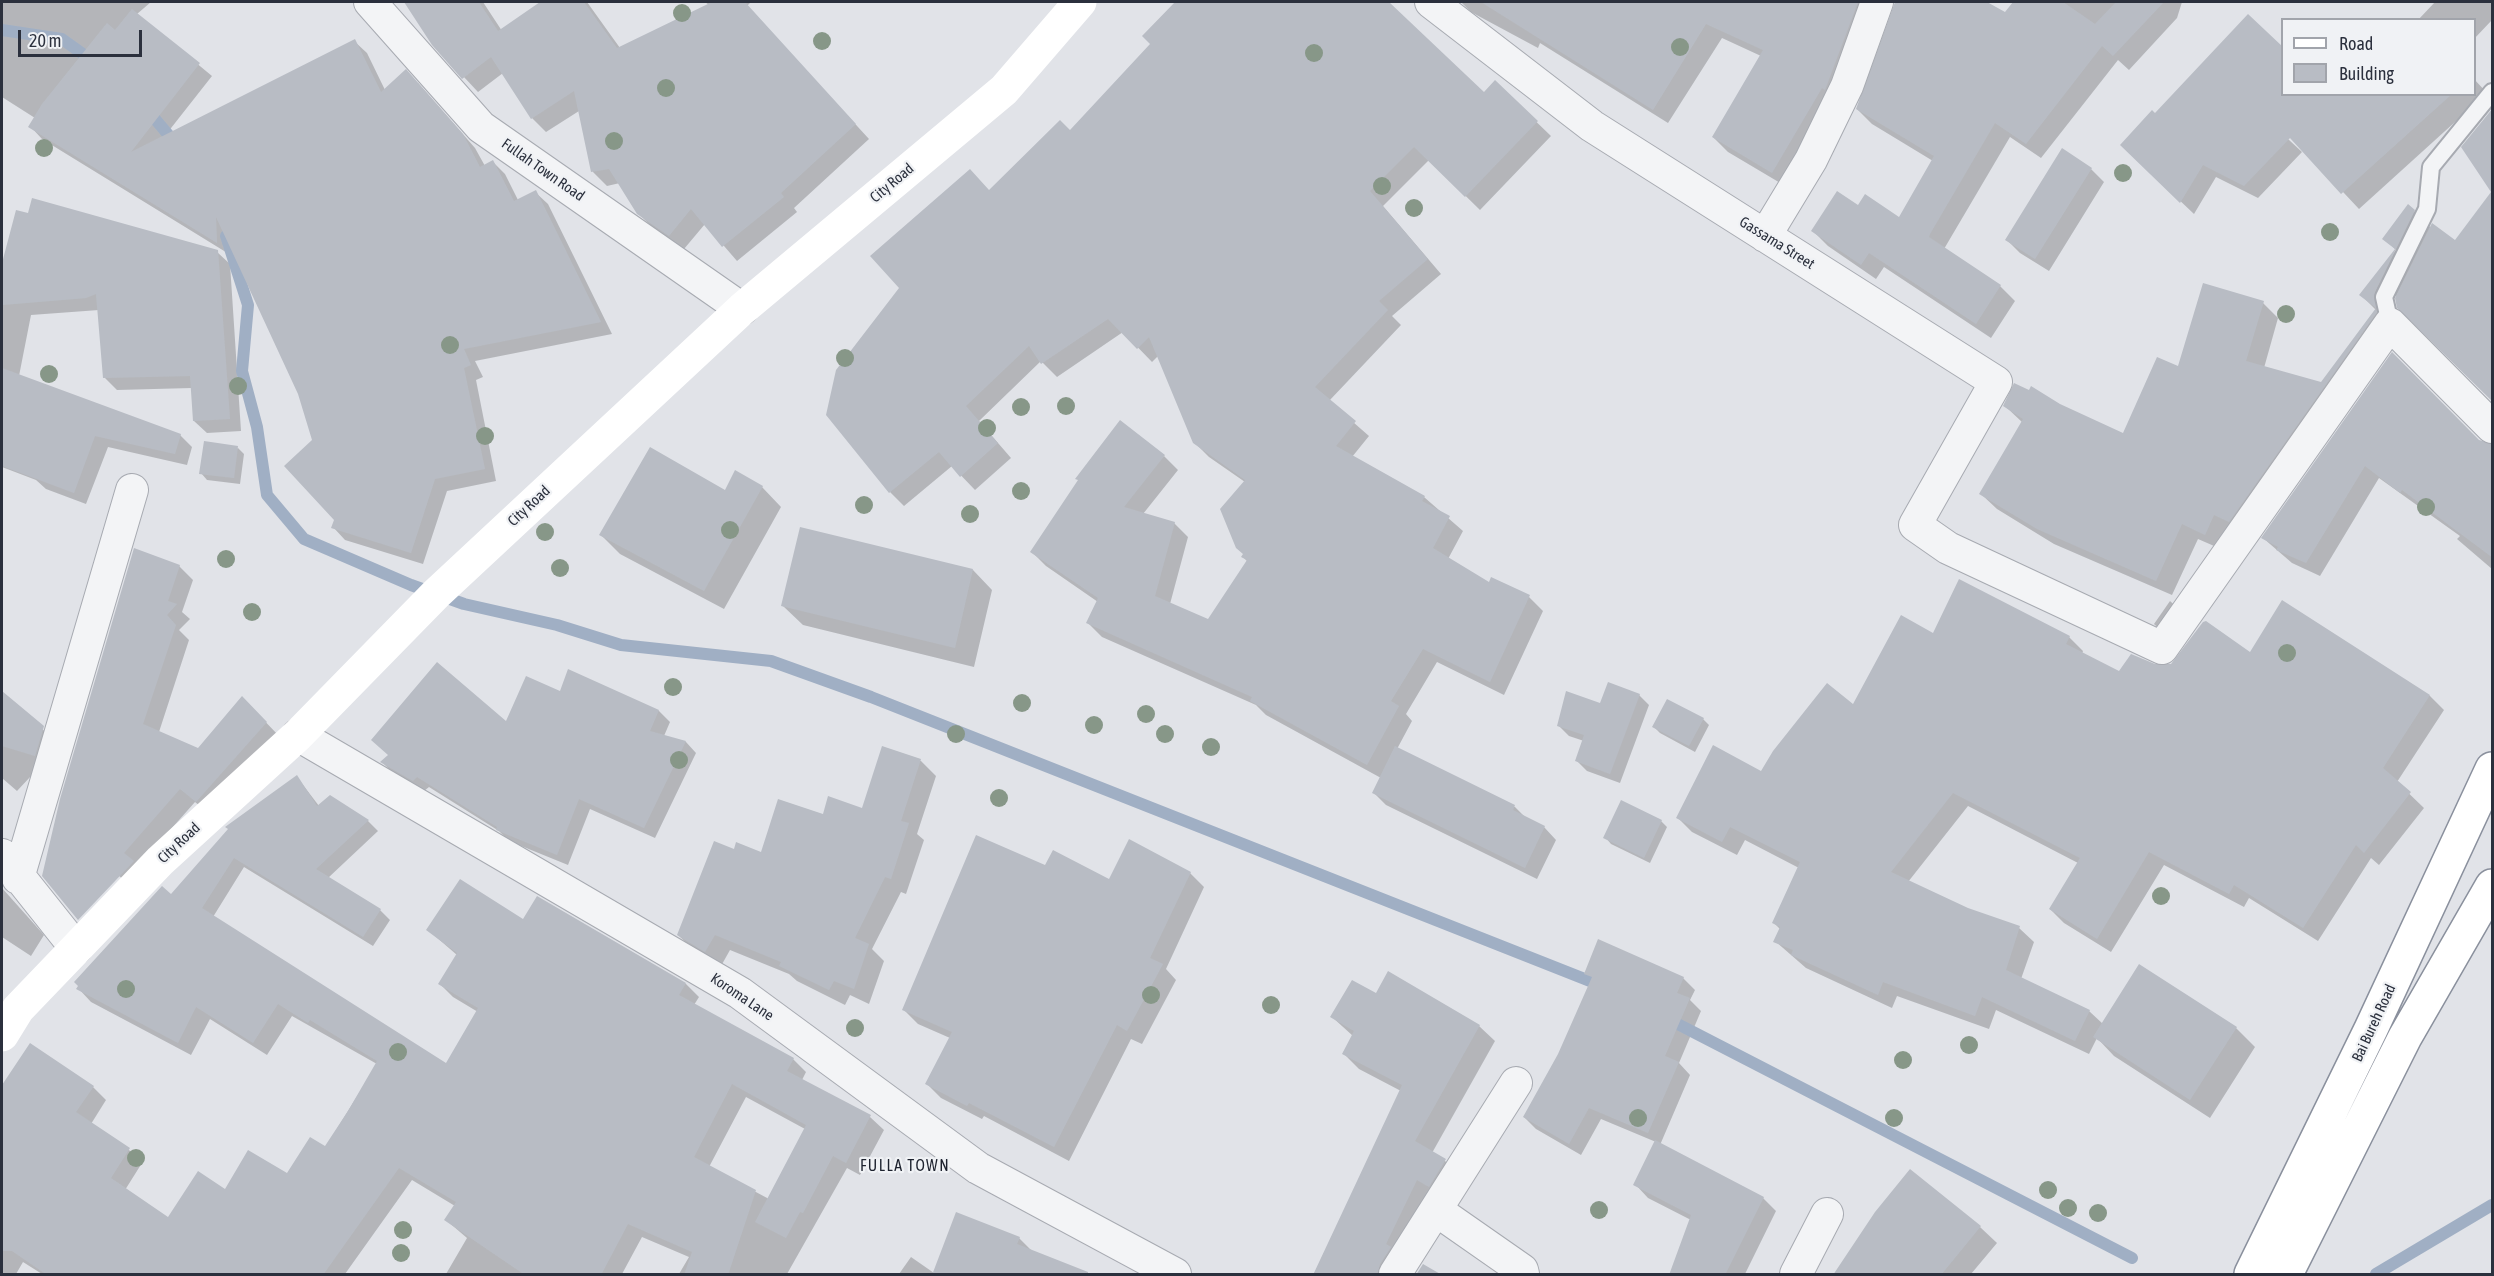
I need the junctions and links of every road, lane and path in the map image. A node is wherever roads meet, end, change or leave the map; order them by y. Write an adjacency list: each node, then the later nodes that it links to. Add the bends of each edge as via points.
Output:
1 (370, 2): 7 (street, Fullah Town Road, via 481,127)
2 (1080, 2): 7 (main road, City Road, via 1004,90)
3 (1431, 2): 6 (street, Gassama Street, via 1592,126)
4 (1877, 2): 6 (street, via 1847,86 1811,160)
5 (2493, 92): 8 (lane, via 2431,167 2427,209 2384,297)
6 (1765, 236): 8 (street, Gassama Street, via 1996,382 1915,525 1948,548 2162,648)
7 (742, 309): 11 (main road, City Road, via 436,594)
8 (2390, 324): 9 (street)
9 (2493, 427)
10 (132, 490): 13 (street)
11 (298, 735): 15 (main road, City Road, via 160,861); 20 (street, Koroma Lane, via 740,993 978,1168)
12 (2493, 769): 24 (main road, Bai Bureh Road, via 2372,1029)
13 (10, 866): 15 (street)
14 (2493, 886): 25 (main road, via 2405,1037)
15 (76, 948): 16 (main road, City Road, via 18,1009)
16 (2, 1035)
17 (1516, 1083): 18 (street)
18 (1436, 1210): 21 (street); 22 (street, via 1522,1270)
19 (1827, 1214): 23 (street)
20 (1175, 1275)
21 (1395, 1275)
22 (1523, 1275)
23 (1796, 1275)
24 (2251, 1275)
25 (2286, 1275)

